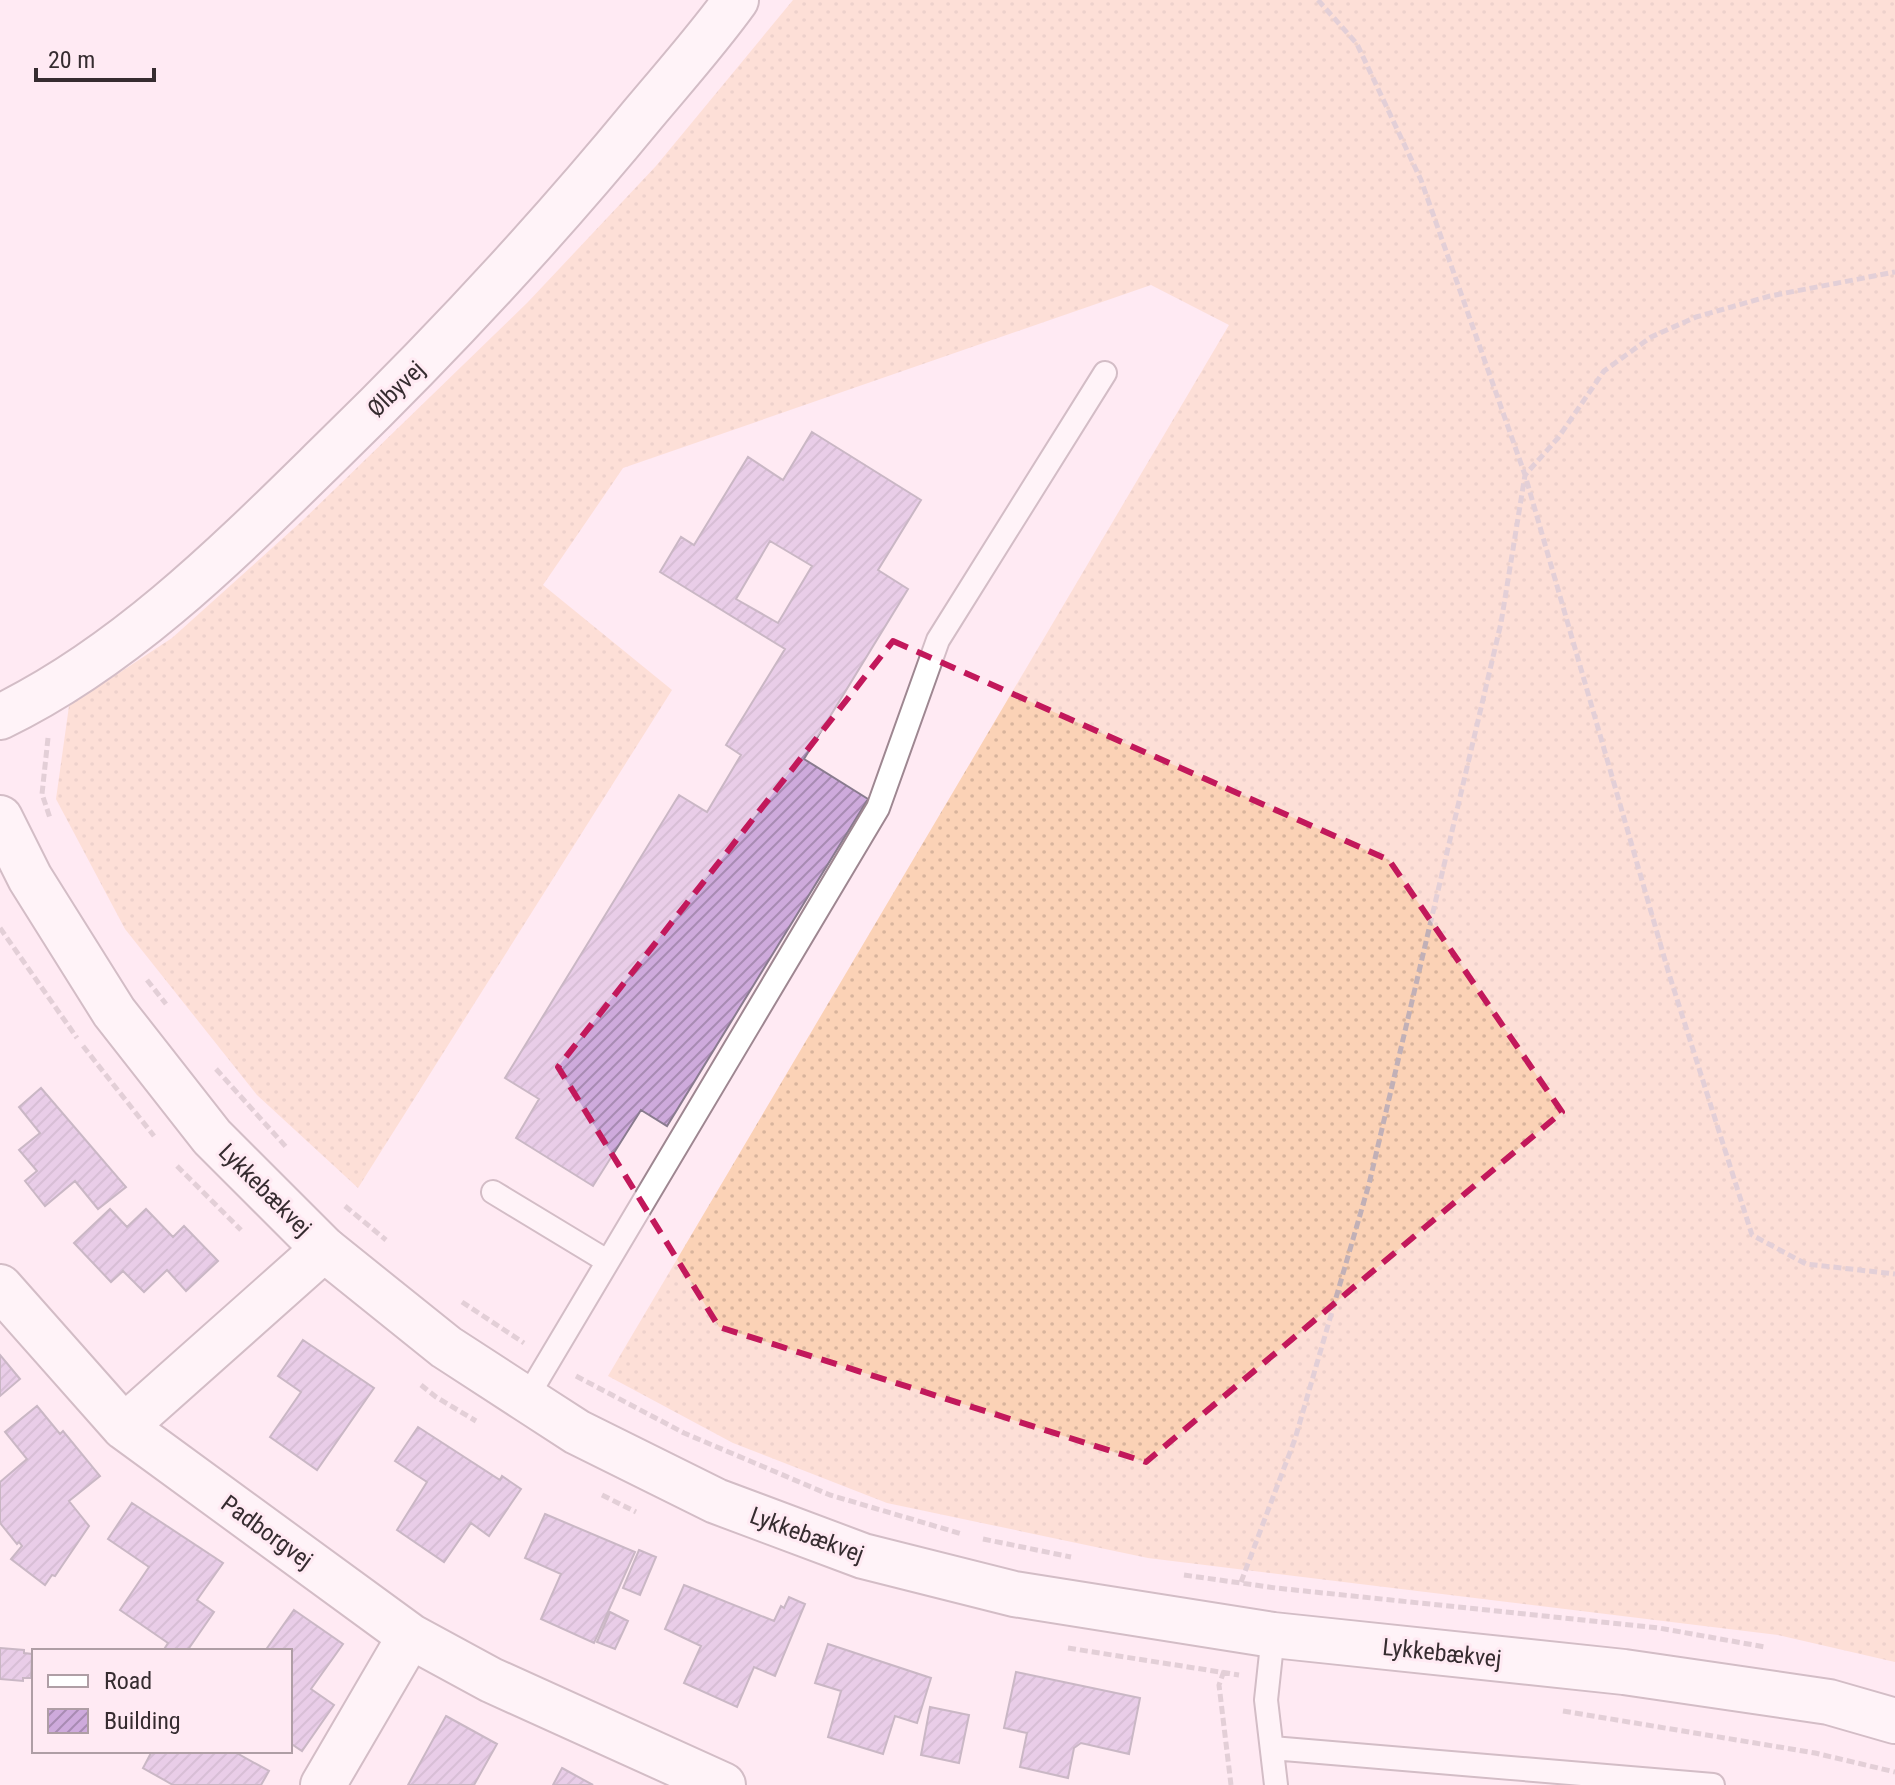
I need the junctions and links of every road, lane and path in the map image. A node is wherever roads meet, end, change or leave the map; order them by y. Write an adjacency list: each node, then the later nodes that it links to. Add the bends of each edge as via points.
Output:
1 (736, 0): 6 (street, Ølbyvej, via 585,185 428,357 233,548 135,631)
2 (1318, 0): 5 (path, via 1357,44 1421,180)
3 (1895, 272): 5 (path, via 1770,296 1696,317 1651,337 1604,371)
4 (1105, 373): 20 (lane, via 938,640 878,808)
5 (1525, 475): 21 (path, via 1669,974 1752,1235 1806,1264); 34 (path, via 1501,623 1369,1184 1295,1439)
6 (15, 710): 8 (path, via 49,736 42,794)
7 (0, 818): 19 (street, Lykkebækvej, via 30,878 114,1012 212,1137)
8 (52, 821)
9 (0, 928): 13 (path)
10 (145, 977): 11 (path)
11 (172, 1012)
12 (207, 1059): 14 (path)
13 (158, 1142)
14 (295, 1157)
15 (177, 1165): 22 (path)
16 (493, 1192): 20 (lane)
17 (335, 1196): 18 (path)
18 (390, 1243)
19 (324, 1249): 22 (street); 27 (street, Lykkebækvej, via 446,1347)
20 (607, 1261): 25 (lane)
21 (1895, 1274)
22 (291, 1279): 29 (street)
23 (0, 1287): 29 (street, Padborgvej)
24 (459, 1300): 25 (path)
25 (548, 1359): 27 (lane); 32 (path, via 684,1433 830,1495 972,1537)
26 (412, 1377): 28 (path)
27 (526, 1399): 35 (street, Lykkebækvej, via 577,1432 716,1501 863,1556 1014,1594)
28 (477, 1421)
29 (124, 1427): 36 (street, Padborgvej)
30 (600, 1494): 31 (path)
31 (640, 1514)
32 (1081, 1559)
33 (1170, 1573): 34 (path)
34 (1241, 1582): 37 (path, via 1659,1628)
35 (1257, 1632): 39 (path); 40 (lane); 42 (street, Lykkebækvej, via 1624,1672 1829,1702)
36 (410, 1636): 45 (street); 46 (street, Padborgvej, via 491,1680)
37 (1766, 1647)
38 (1065, 1648): 39 (path)
39 (1223, 1674): 40 (path); 47 (path, via 1219,1685)
40 (1268, 1689): 43 (lane)
41 (1552, 1710): 44 (path, via 1689,1730)
42 (1895, 1721)
43 (1272, 1748): 48 (lane); 49 (lane)
44 (1895, 1772)
45 (323, 1785)
46 (723, 1785)
47 (1231, 1785)
48 (1276, 1785)
49 (1713, 1785)

